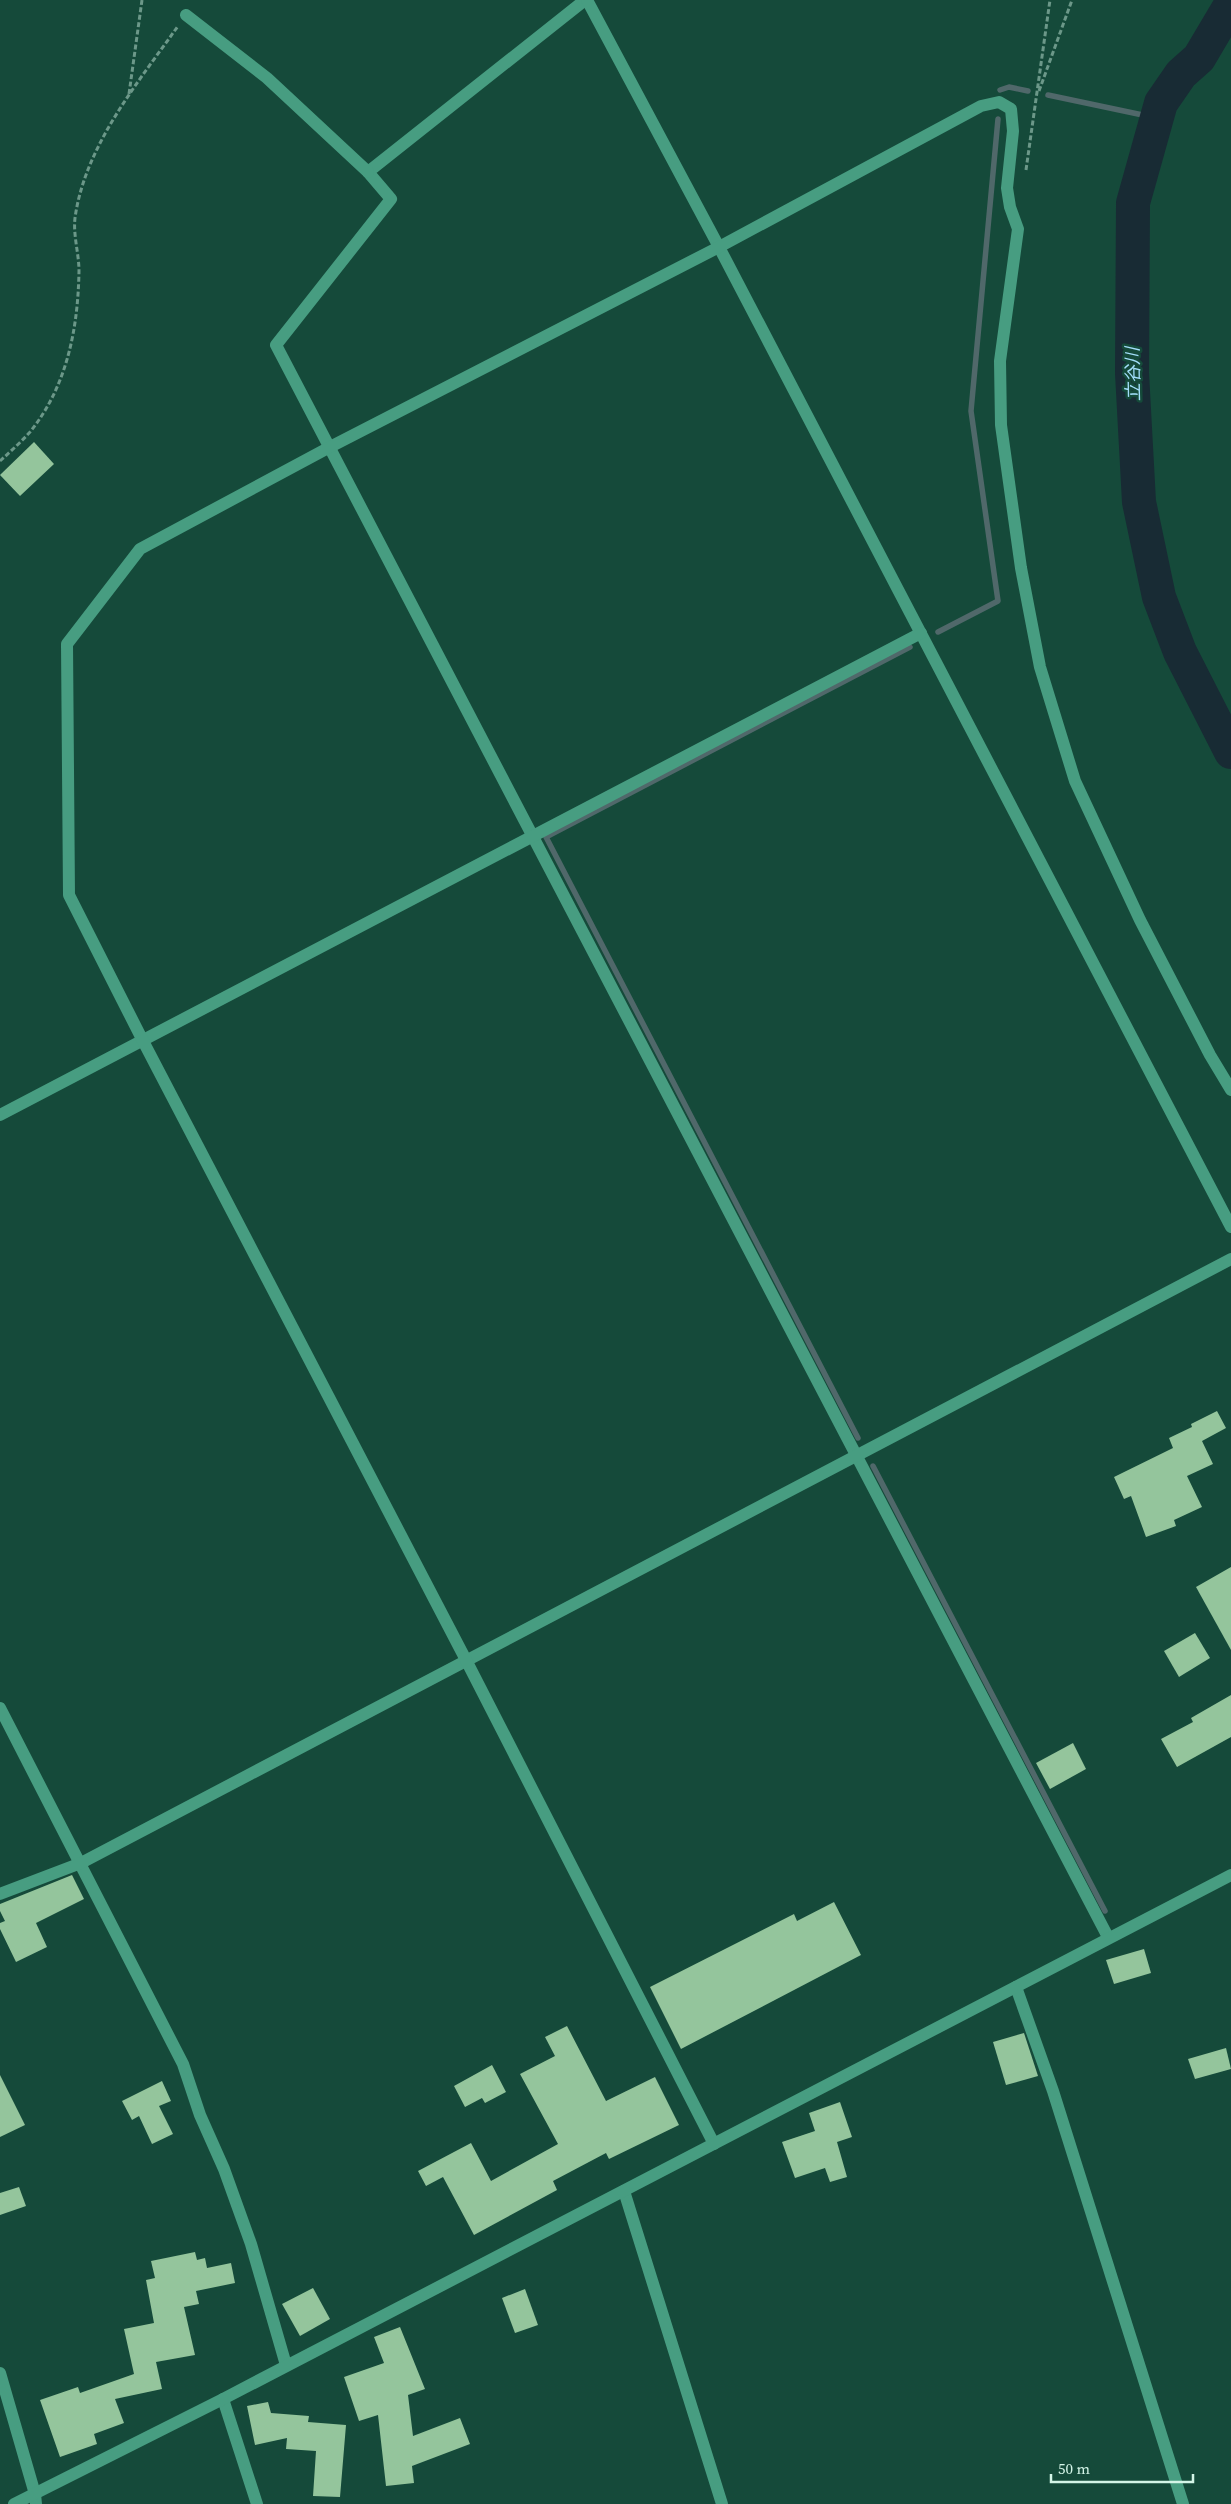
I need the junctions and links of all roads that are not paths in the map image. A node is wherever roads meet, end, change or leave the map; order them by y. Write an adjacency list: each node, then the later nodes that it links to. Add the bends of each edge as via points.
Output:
1 (586, 0): 3 (street); 4 (street)
2 (186, 15): 3 (street, via 267,78)
3 (368, 172): 5 (street, via 390,199 276,345)
4 (719, 247): 5 (street); 6 (street); 9 (street, via 981,106 999,102 1012,109 1007,188 1018,229 1000,361 1001,425 1021,568 1040,667 1075,781 1140,920)
5 (330, 447): 7 (street); 8 (street, via 140,549 67,644 69,895)
6 (921, 633): 7 (street); 11 (street)
7 (532, 835): 8 (street); 13 (street)
8 (142, 1039): 10 (street); 14 (street)
9 (1231, 1090)
10 (0, 1115)
11 (1231, 1227)
12 (1231, 1259): 13 (street)
13 (856, 1457): 14 (street); 19 (street)
14 (466, 1660): 16 (street); 21 (street)
15 (0, 1708): 16 (street)
16 (81, 1863): 18 (street); 23 (street, via 183,2064 251,2244)
17 (1231, 1875): 19 (street)
18 (0, 1894)
19 (1108, 1937): 20 (street)
20 (1016, 1987): 21 (street); 30 (street)
21 (714, 2144): 22 (street)
22 (624, 2191): 23 (street); 29 (street)
23 (286, 2365): 25 (street)
24 (0, 2373): 26 (street)
25 (223, 2400): 26 (street); 28 (street)
26 (36, 2499): 27 (street)
27 (14, 2504)
28 (257, 2504)
29 (722, 2504)
30 (1183, 2504)

